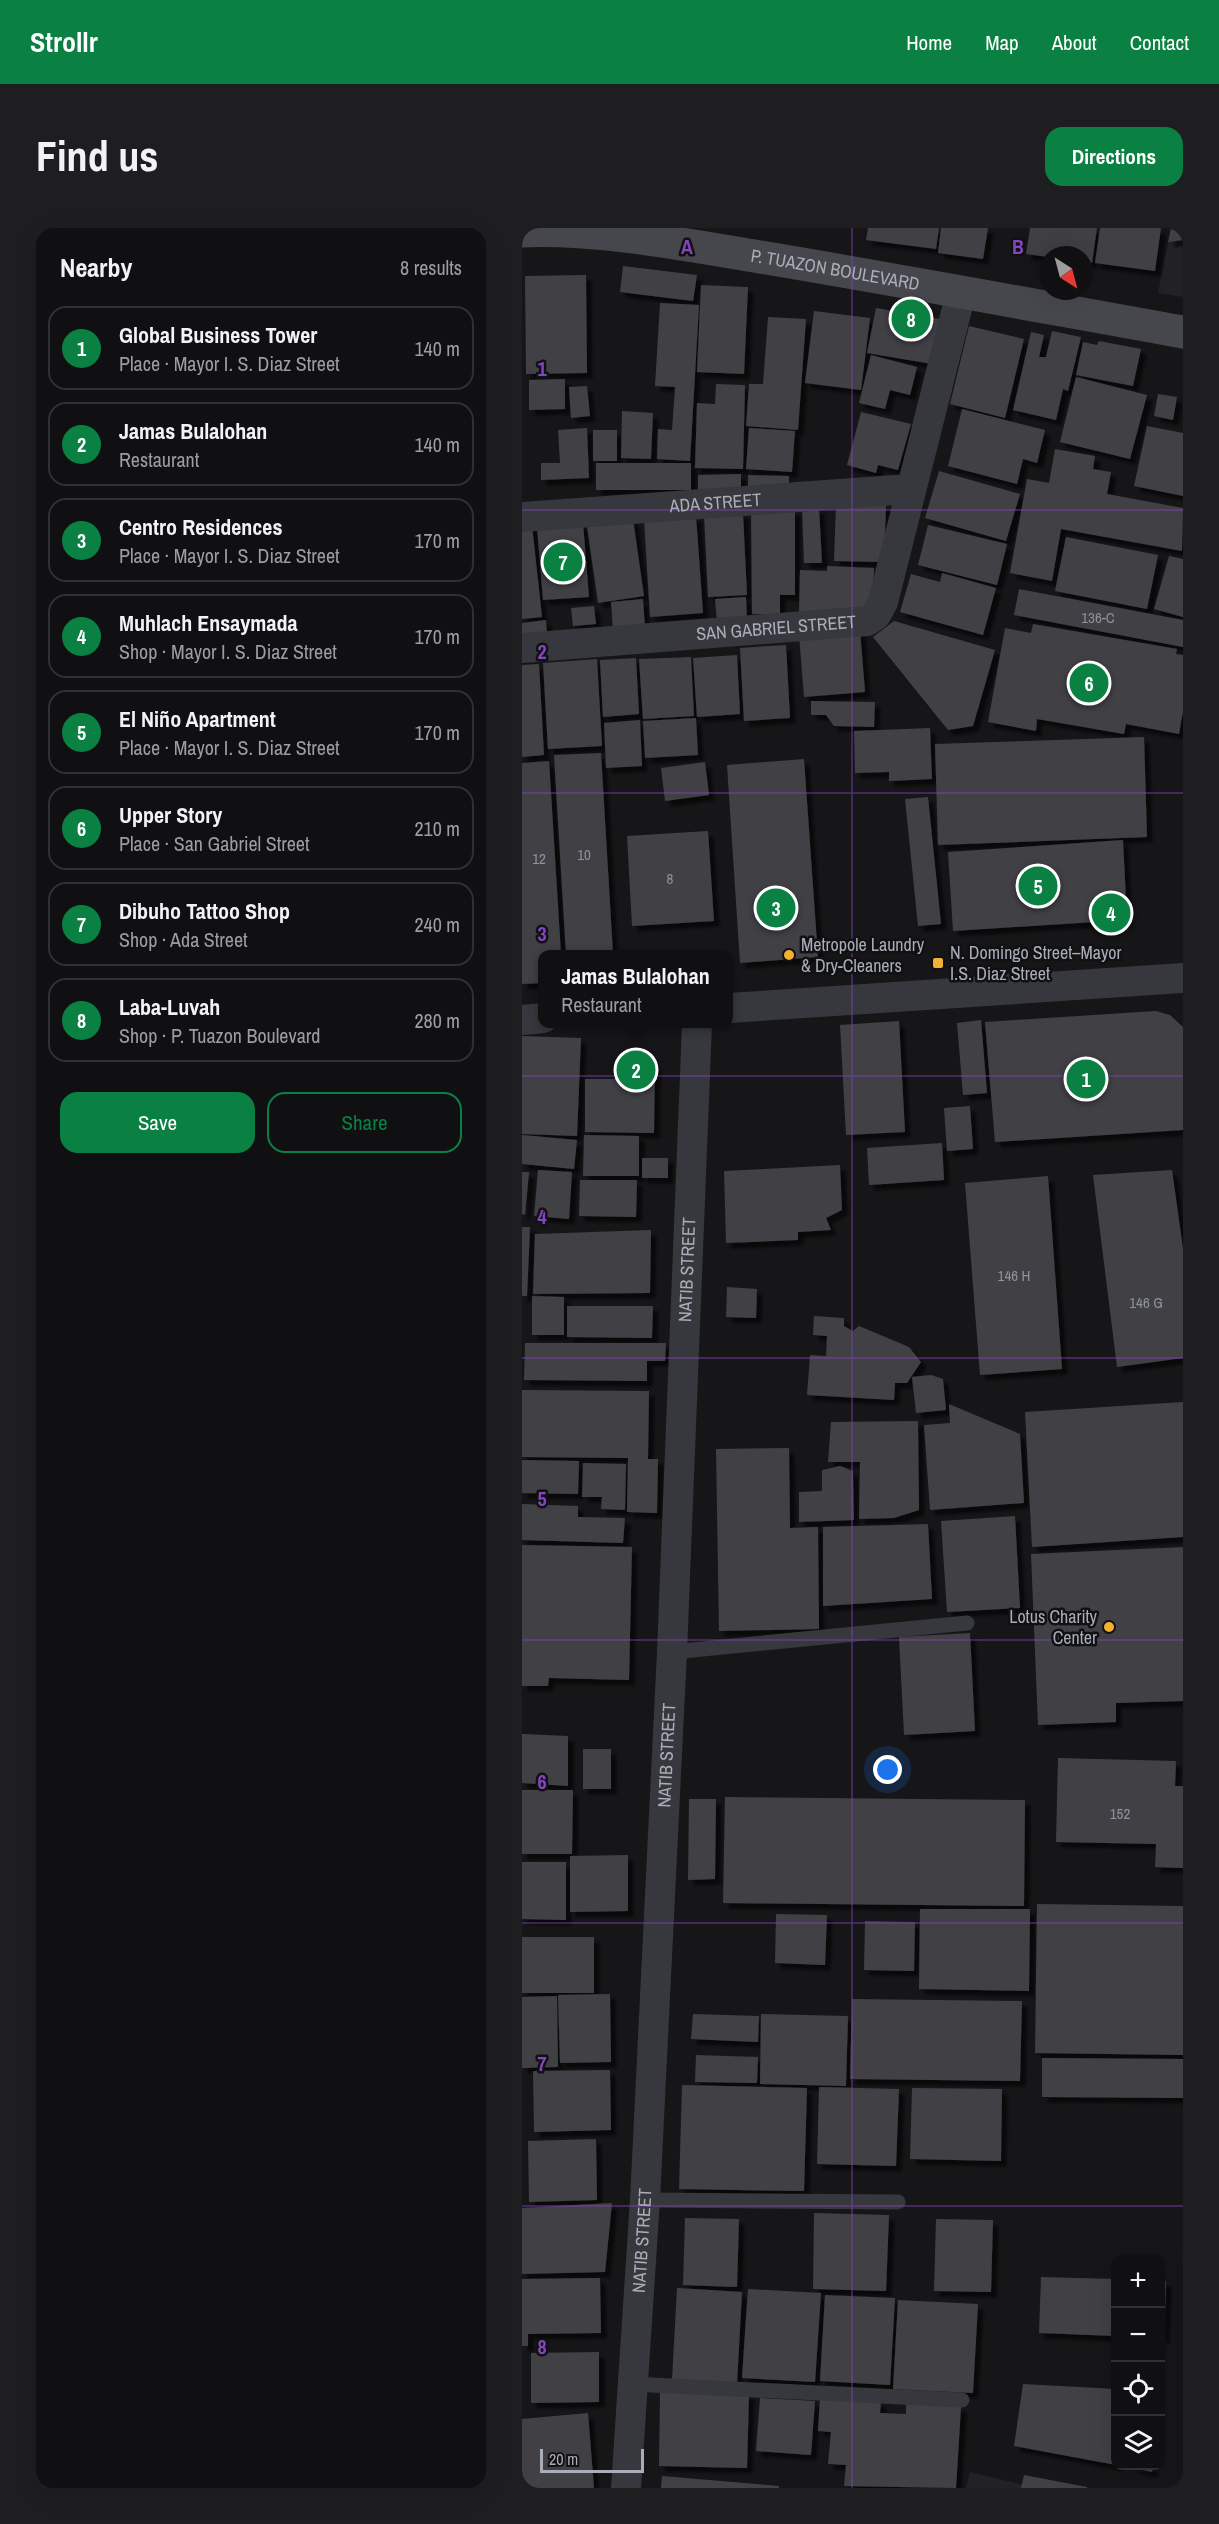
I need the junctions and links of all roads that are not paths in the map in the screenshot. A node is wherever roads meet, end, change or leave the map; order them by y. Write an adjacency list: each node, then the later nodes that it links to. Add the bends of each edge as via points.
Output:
1 (522, 231): 2 (main road, P. TUAZON BOULEVARD, via 623,234)
2 (961, 293): 3 (main road, P. TUAZON BOULEVARD); 4 (street, SAN GABRIEL STREET)
3 (1183, 332)
4 (909, 489): 5 (street, ADA STREET); 6 (street, SAN GABRIEL STREET, via 883,602 876,615 867,621)
5 (522, 517)
6 (522, 648)
7 (1183, 978): 8 (street)
8 (733, 1008)
9 (538, 1018): 10 (street)
10 (522, 1020)
11 (697, 1028): 13 (street, NATIB STREET)
12 (967, 1623): 13 (lane)
13 (672, 1652): 14 (street, NATIB STREET)
14 (645, 2200): 15 (lane); 16 (street, NATIB STREET)
15 (898, 2202)
16 (631, 2384): 17 (lane); 18 (street, NATIB STREET)
17 (962, 2400)
18 (626, 2488)

